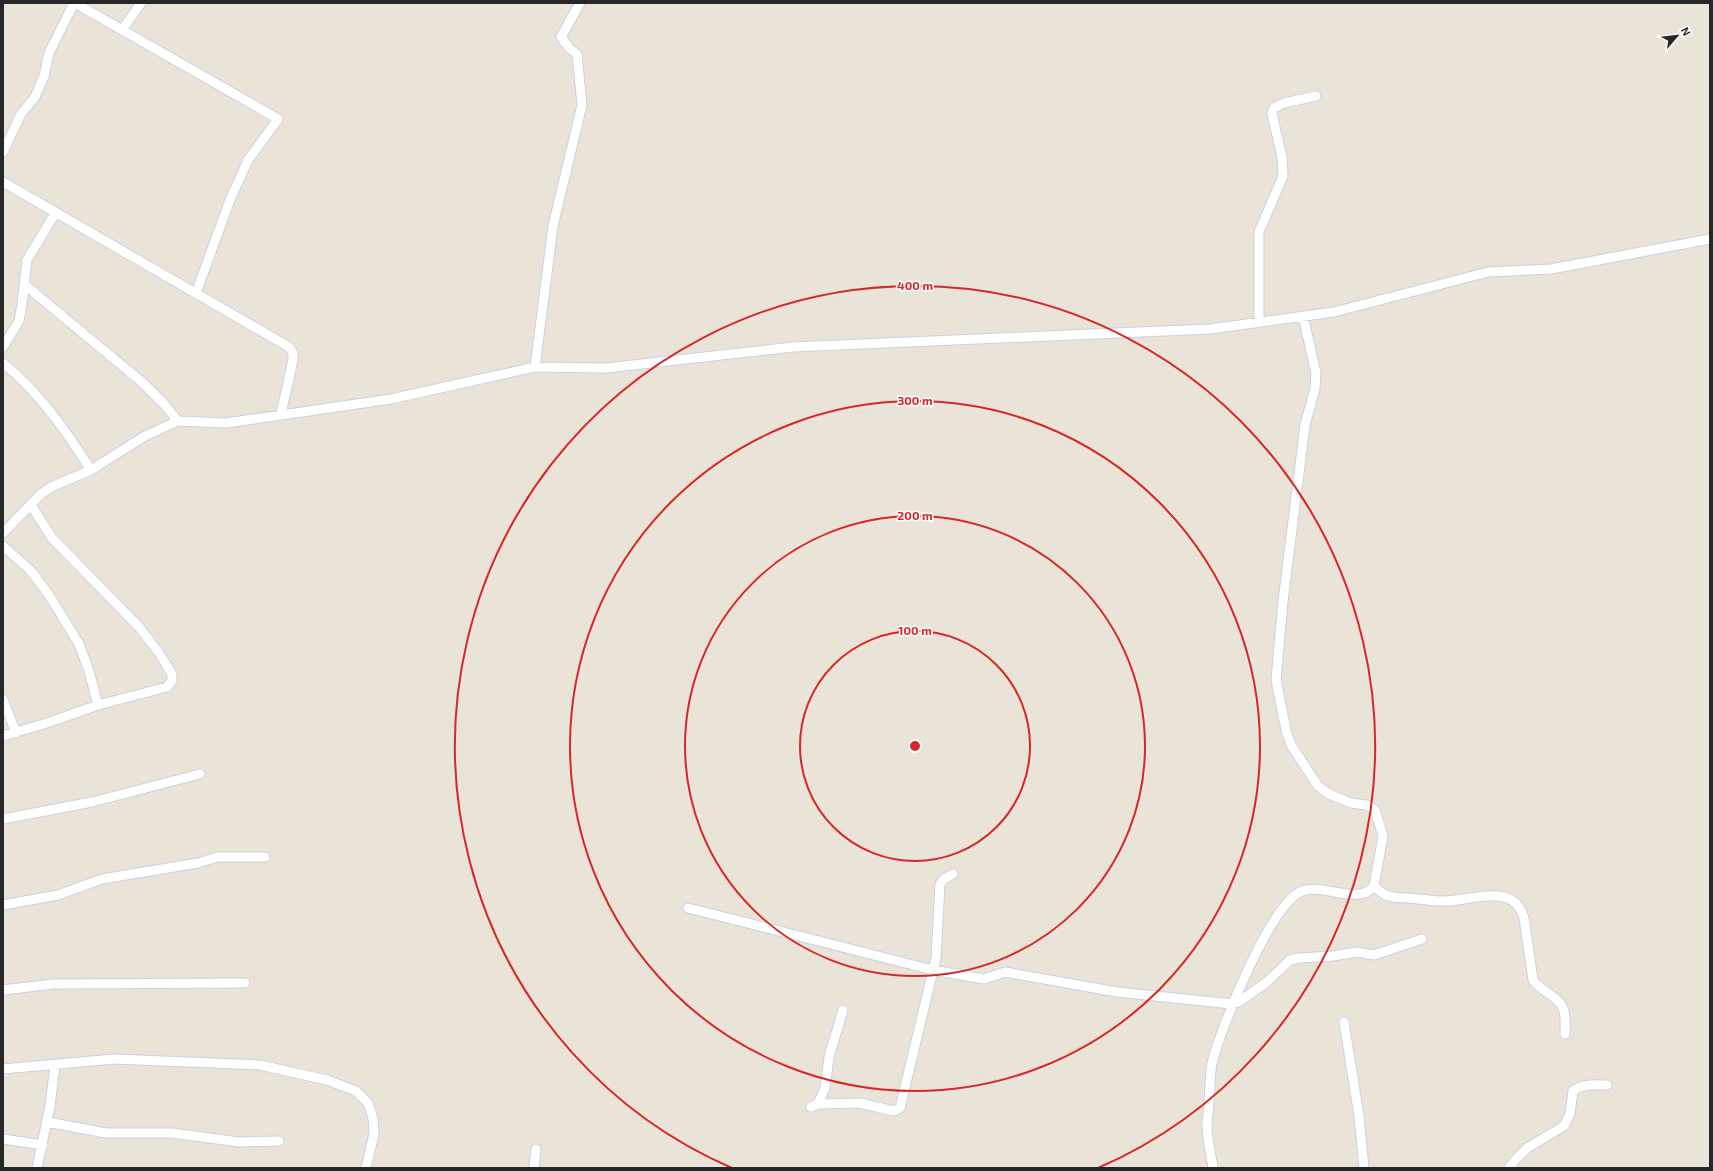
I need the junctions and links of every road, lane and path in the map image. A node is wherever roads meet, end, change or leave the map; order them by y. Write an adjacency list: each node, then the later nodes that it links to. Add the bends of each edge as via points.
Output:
1 (74, 3): 4 (street); 6 (street, via 49,53 44,76 35,97 21,114)
2 (140, 3): 4 (street)
3 (580, 3): 16 (street, via 561,37 577,54 582,105 553,226)
4 (122, 30): 11 (street, via 278,119 248,160)
5 (1316, 96): 13 (street, via 1284,103 1274,108 1272,114 1282,157 1283,176 1259,232)
6 (3, 152)
7 (3, 182): 8 (street)
8 (56, 212): 10 (street, via 27,260); 11 (street)
9 (1710, 239): 12 (street, via 1551,269 1488,272 1334,312)
10 (25, 285): 14 (street, via 19,320); 18 (street, via 143,383)
11 (196, 293): 17 (street, via 289,347 293,353 293,360)
12 (1303, 316): 13 (street); 31 (street, via 1316,373 1315,389 1305,425 1276,680 1291,745 1318,786 1351,803 1367,805 1375,810 1383,836)
13 (1259, 322): 16 (street, via 1210,329 793,347 606,368)
14 (3, 347)
15 (3, 362): 19 (street, via 21,377 61,424)
16 (535, 366): 17 (street, via 391,398)
17 (281, 414): 18 (street, via 226,422)
18 (178, 421): 19 (street, via 145,436)
19 (91, 470): 20 (street, via 51,487)
20 (31, 504): 21 (street); 24 (street, via 52,538 139,627 160,653 172,674 172,681 167,687)
21 (3, 533)
22 (3, 546): 24 (street, via 31,571 79,644)
23 (3, 699): 25 (street)
24 (98, 705): 25 (street)
25 (16, 733): 26 (street)
26 (3, 736)
27 (200, 774): 28 (street, via 92,802)
28 (3, 819)
29 (265, 857): 32 (street, via 217,858 102,879 58,895)
30 (953, 874): 35 (street, via 940,884 936,958)
31 (1374, 886): 38 (street, via 1370,892 1363,894 1309,890 1292,897 1253,959); 41 (street, via 1390,897 1446,901 1487,895 1509,898 1517,903 1524,918 1533,980 1558,1001 1564,1011)
32 (3, 905)
33 (688, 908): 35 (street)
34 (1422, 940): 38 (street, via 1374,955 1357,952 1290,960 1267,982)
35 (933, 970): 38 (street, via 984,979 1005,972 1117,992); 39 (street, via 900,1108 894,1111 860,1103 815,1105 825,1088 829,1057)
36 (245, 983): 37 (street, via 53,984)
37 (3, 990)
38 (1232, 1004): 53 (street, via 1212,1063 1207,1126)
39 (843, 1010)
40 (1344, 1022): 54 (street, via 1359,1116)
41 (1565, 1034)
42 (55, 1065): 43 (street); 45 (street); 51 (street, via 114,1059 260,1065 327,1080 356,1091 368,1103 374,1118 374,1134)
43 (3, 1069)
44 (1607, 1086): 55 (street, via 1579,1086 1574,1091 1570,1114 1564,1126 1527,1148)
45 (47, 1122): 47 (street, via 106,1133 172,1133 240,1142); 48 (street)
46 (3, 1139): 48 (street)
47 (279, 1142)
48 (43, 1145): 50 (street)
49 (536, 1149): 52 (street)
50 (37, 1168)
51 (366, 1168)
52 (534, 1168)
53 (1214, 1168)
54 (1364, 1168)
55 (1509, 1168)

